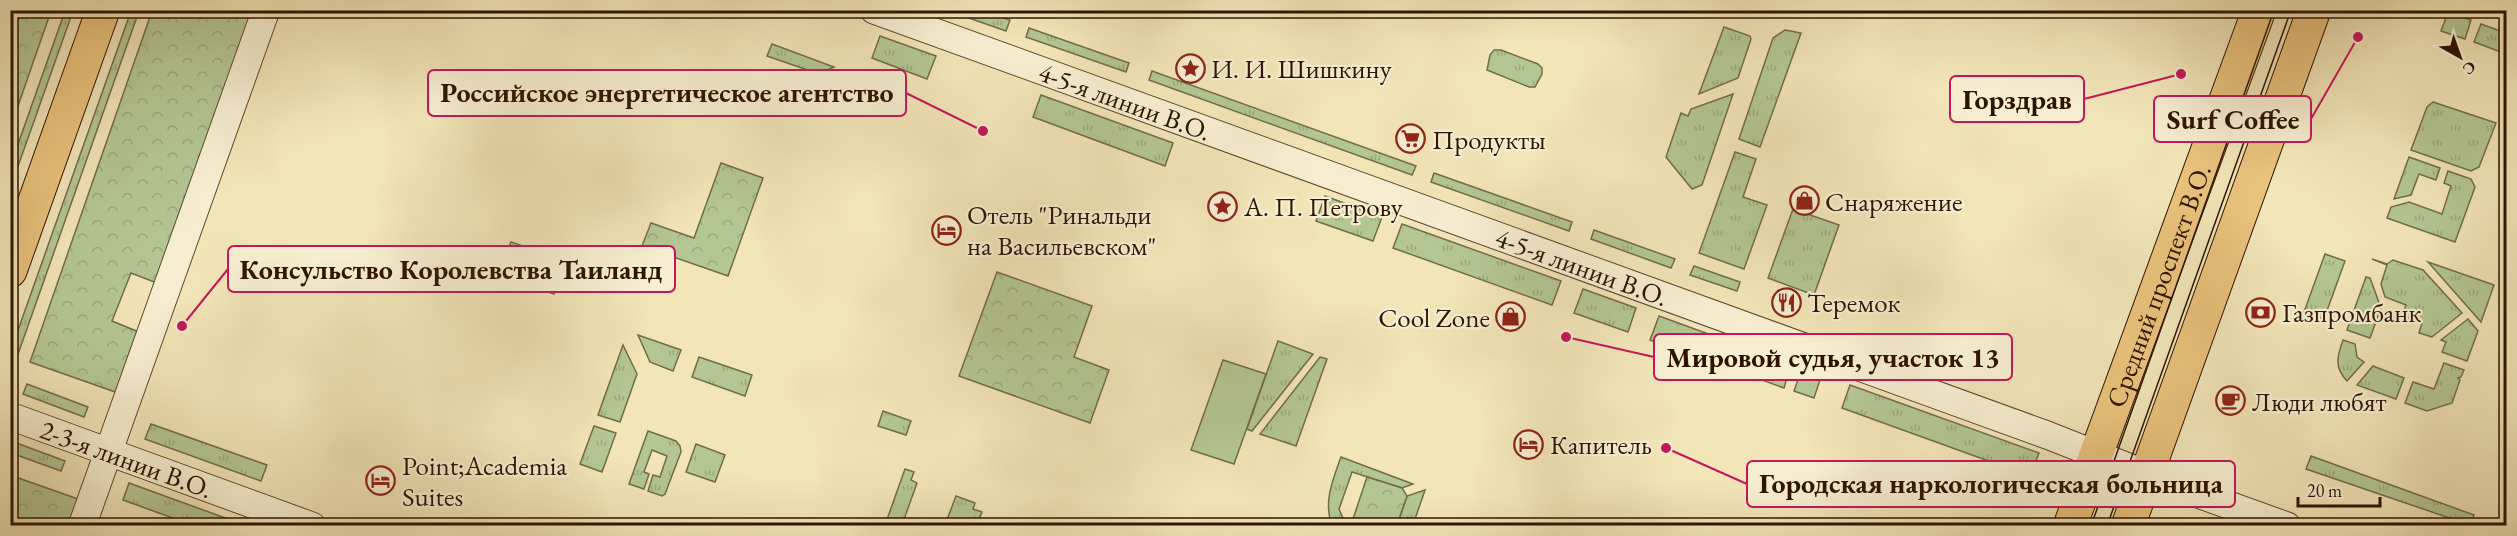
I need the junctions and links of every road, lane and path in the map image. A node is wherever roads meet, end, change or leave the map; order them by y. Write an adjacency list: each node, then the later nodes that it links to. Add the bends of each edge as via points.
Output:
1 (103, 10): 6 (main road)
2 (266, 10): 8 (street)
3 (874, 10): 9 (street, 4-5-я линии В.О.)
4 (2259, 10): 9 (main road, Средний проспект В.О.)
5 (2314, 10): 10 (main road, Средний проспект В.О.)
6 (10, 272)
7 (10, 416): 8 (street, 2-3-я линии В.О.)
8 (109, 452): 11 (street); 12 (street, 2-3-я линии В.О.)
9 (2096, 454): 10 (street, 4-5-я линии В.О.); 13 (main road, Средний проспект В.О.)
10 (2146, 474): 14 (main road, Средний проспект В.О.); 15 (street, 4-5-я линии В.О.)
11 (82, 525)
12 (312, 525)
13 (2070, 525)
14 (2128, 525)
15 (2287, 525)

